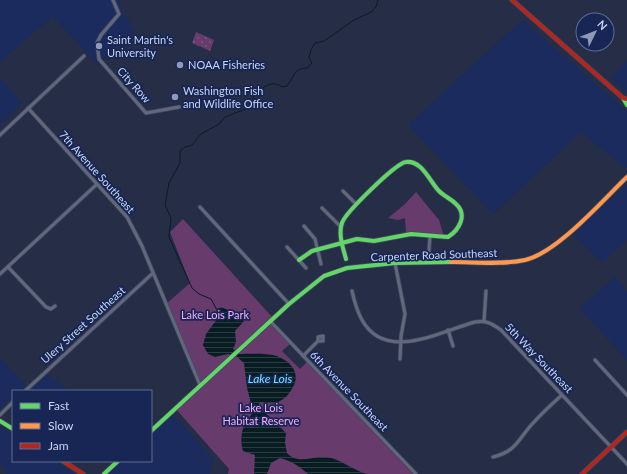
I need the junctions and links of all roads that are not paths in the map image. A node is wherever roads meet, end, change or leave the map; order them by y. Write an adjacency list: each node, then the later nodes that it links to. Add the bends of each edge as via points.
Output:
1 (113, 0): 6 (street, City Row, via 119,14 97,43 99,59 146,113)
2 (512, 0): 4 (main road)
3 (84, 56): 7 (street)
4 (625, 98): 5 (main road, via 624,103)
5 (627, 105)
6 (179, 107)
7 (28, 108): 8 (street); 10 (street, 7th Avenue Southeast)
8 (0, 135)
9 (627, 177): 23 (main road, Carpenter Road Southeast, via 560,241 537,256 515,262)
10 (96, 185): 26 (street); 28 (street, 7th Avenue Southeast, via 127,217)
11 (343, 191): 12 (street)
12 (356, 204): 16 (main road, via 347,211); 17 (main road, via 396,166 406,162 414,163 426,171 435,186 458,206 461,213 461,224 456,232 444,238)
13 (200, 206): 32 (street)
14 (322, 208): 16 (street)
15 (304, 226): 20 (street, via 315,239)
16 (341, 227): 18 (main road)
17 (430, 237): 18 (main road, via 406,234 381,240 357,239); 23 (street)
18 (342, 243): 20 (main road); 21 (main road)
19 (287, 247): 22 (street)
20 (318, 249): 22 (main road); 25 (street)
21 (346, 259)
22 (300, 260): 27 (street)
23 (428, 262): 24 (main road, Carpenter Road Southeast)
24 (395, 263): 32 (main road, Carpenter Road Southeast, via 338,270 317,281); 38 (street, via 405,314)
25 (321, 264)
26 (8, 267): 29 (street); 33 (street, via 46,307)
27 (306, 268)
28 (153, 273): 43 (street, 7th Avenue Southeast); 44 (street, Ulery Street Southeast)
29 (0, 274)
30 (352, 291): 38 (street, via 362,321 370,330 378,337)
31 (486, 291): 35 (street)
32 (289, 304): 34 (main road, Carpenter Road Southeast)
33 (55, 306)
34 (270, 321): 40 (street, 6th Avenue Southeast); 43 (main road, Carpenter Road Southeast)
35 (484, 321): 36 (street); 45 (street, 5th Way Southeast, via 501,330)
36 (448, 330): 38 (street, via 412,342); 39 (street)
37 (318, 341): 40 (street)
38 (401, 342): 41 (street)
39 (453, 346)
40 (303, 356): 60 (street, 6th Avenue Southeast)
41 (400, 359)
42 (595, 360): 46 (street)
43 (200, 385): 51 (main road, Carpenter Road Southeast)
44 (26, 390)
45 (562, 395): 53 (street, 5th Way Southeast); 54 (street, via 536,420 514,448)
46 (627, 395)
47 (12, 403): 48 (street)
48 (0, 415)
49 (0, 421): 50 (main road)
50 (12, 428)
51 (152, 430)
52 (627, 432): 53 (main road)
53 (611, 447): 57 (street, 5th Way Southeast); 61 (main road)
54 (493, 458)
55 (65, 462): 58 (main road)
56 (117, 462): 59 (main road)
57 (627, 464)
58 (83, 474)
59 (104, 474)
60 (416, 474)
61 (582, 474)

